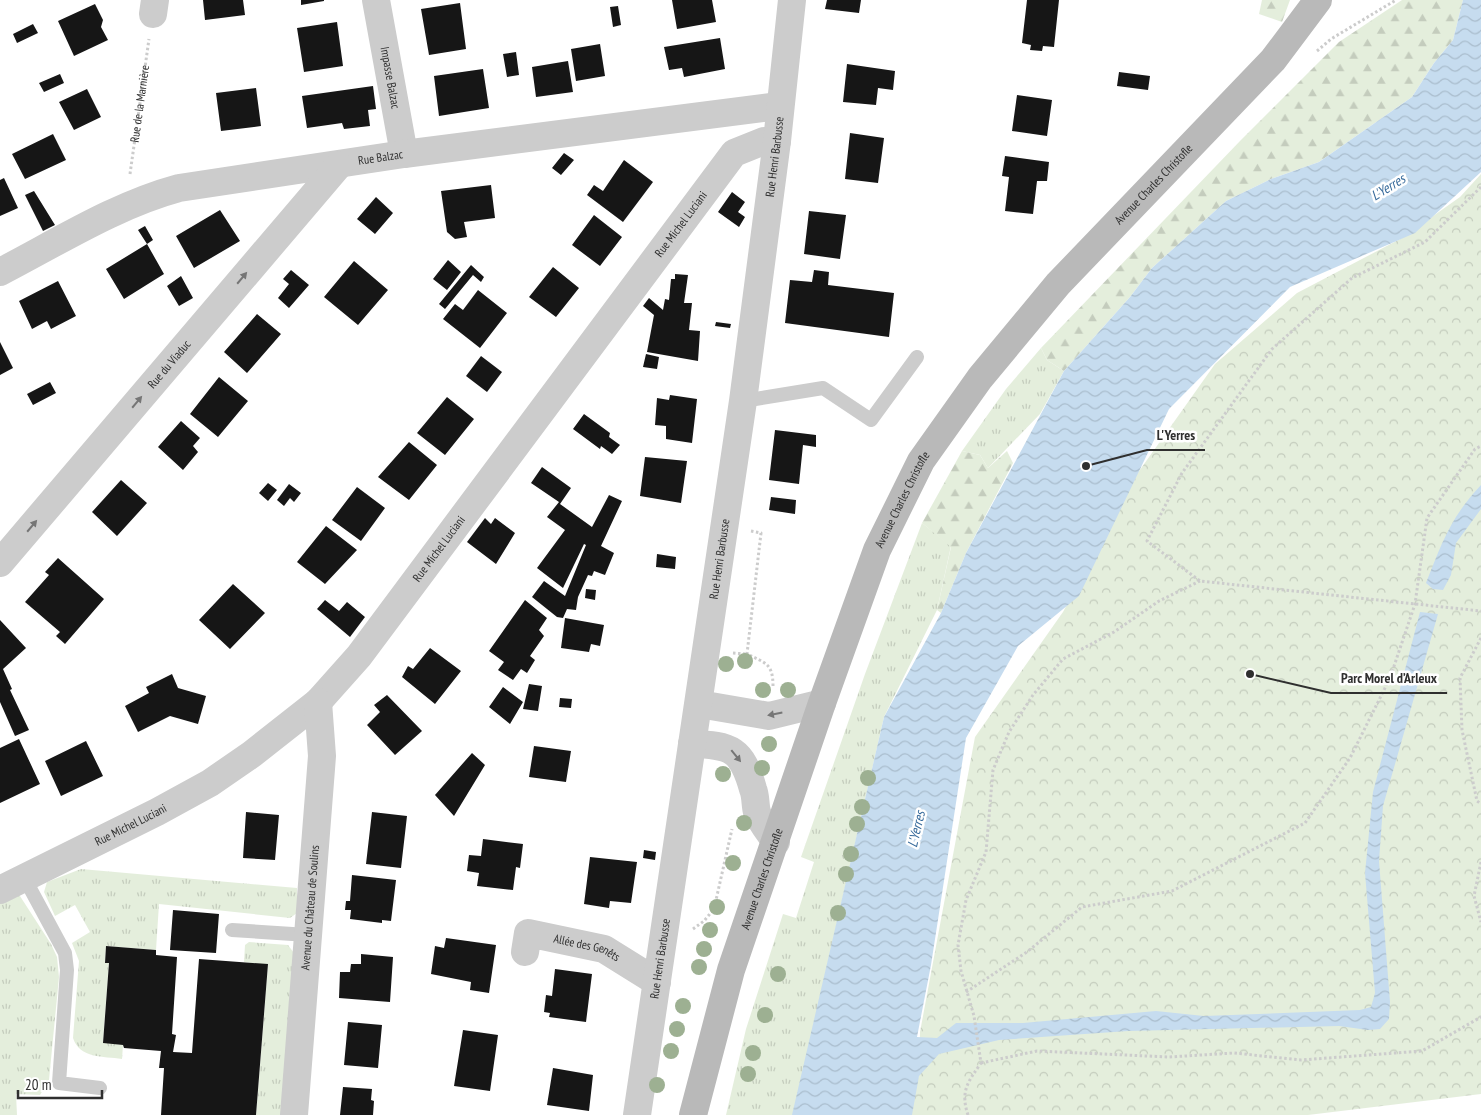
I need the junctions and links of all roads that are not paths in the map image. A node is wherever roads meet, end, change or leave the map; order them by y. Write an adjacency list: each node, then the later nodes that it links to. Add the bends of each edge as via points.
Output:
1 (376, 0): 6 (street, Impasse Balzac)
2 (792, 0): 4 (street, Rue Henri Barbusse)
3 (1318, 0): 13 (main road, Avenue Charles Christofle, via 1273,60 1058,284 980,378 921,461 877,550)
4 (779, 106): 5 (street, Rue Henri Barbusse); 6 (street, Rue Balzac)
5 (777, 141): 10 (street, Rue Henri Barbusse); 12 (street, Rue Michel Luciani, via 764,141 734,153 365,648)
6 (404, 154): 7 (street, Rue Balzac)
7 (339, 165): 8 (street, Rue Balzac, via 179,188 153,196 125,207); 11 (street, Rue du Viaduc, one-way to 7)
8 (0, 272)
9 (917, 357): 10 (lane, via 871,420 823,388)
10 (743, 401): 14 (street, Rue Henri Barbusse)
11 (0, 563)
12 (318, 702): 17 (street, Rue Michel Luciani, via 210,783); 20 (street, Avenue du Château de Soulins, via 322,756)
13 (822, 702): 14 (street, one-way to 14, via 769,716); 16 (main road, Avenue Charles Christofle)
14 (699, 704): 15 (street, Rue Henri Barbusse)
15 (692, 744): 16 (street, one-way to 16, via 721,745 734,751 747,771 757,813); 22 (street, Rue Henri Barbusse)
16 (776, 842): 26 (main road, Avenue Charles Christofle, via 731,970)
17 (25, 879): 18 (street, Rue Michel Luciani); 23 (lane, via 66,952 59,1083)
18 (0, 890)
19 (232, 930): 20 (lane)
20 (308, 935): 24 (street, Avenue du Château de Soulins)
21 (525, 952): 22 (street, Allée des Genêts, via 528,933 604,949)
22 (656, 982): 25 (street, Rue Henri Barbusse)
23 (100, 1088)
24 (294, 1115)
25 (637, 1115)
26 (693, 1115)

